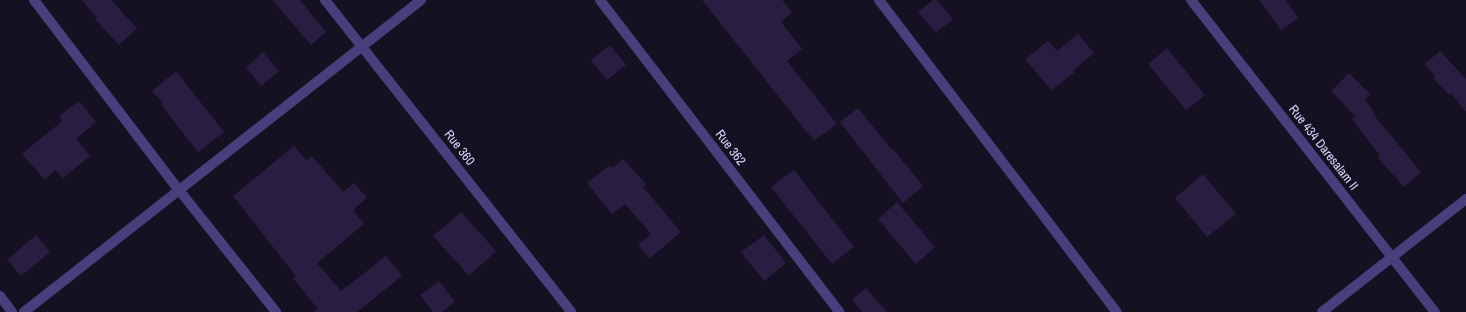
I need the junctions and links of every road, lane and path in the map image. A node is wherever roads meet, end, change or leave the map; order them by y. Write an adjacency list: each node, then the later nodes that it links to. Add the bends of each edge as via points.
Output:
1 (34, 0): 8 (street)
2 (325, 0): 7 (street, Rue 360)
3 (421, 0): 7 (street)
4 (600, 0): 16 (street, Rue 362)
5 (879, 0): 17 (street)
6 (1191, 0): 10 (street, Rue 434 Daresalam II)
7 (362, 46): 8 (street); 15 (street, Rue 360)
8 (179, 190): 13 (street); 14 (street)
9 (1466, 199): 10 (street)
10 (1392, 257): 18 (street); 19 (street, Rue 434 Daresalam II)
11 (0, 296): 12 (street)
12 (12, 312)
13 (24, 312)
14 (276, 312)
15 (571, 312)
16 (839, 312)
17 (1117, 312)
18 (1322, 312)
19 (1435, 312)

